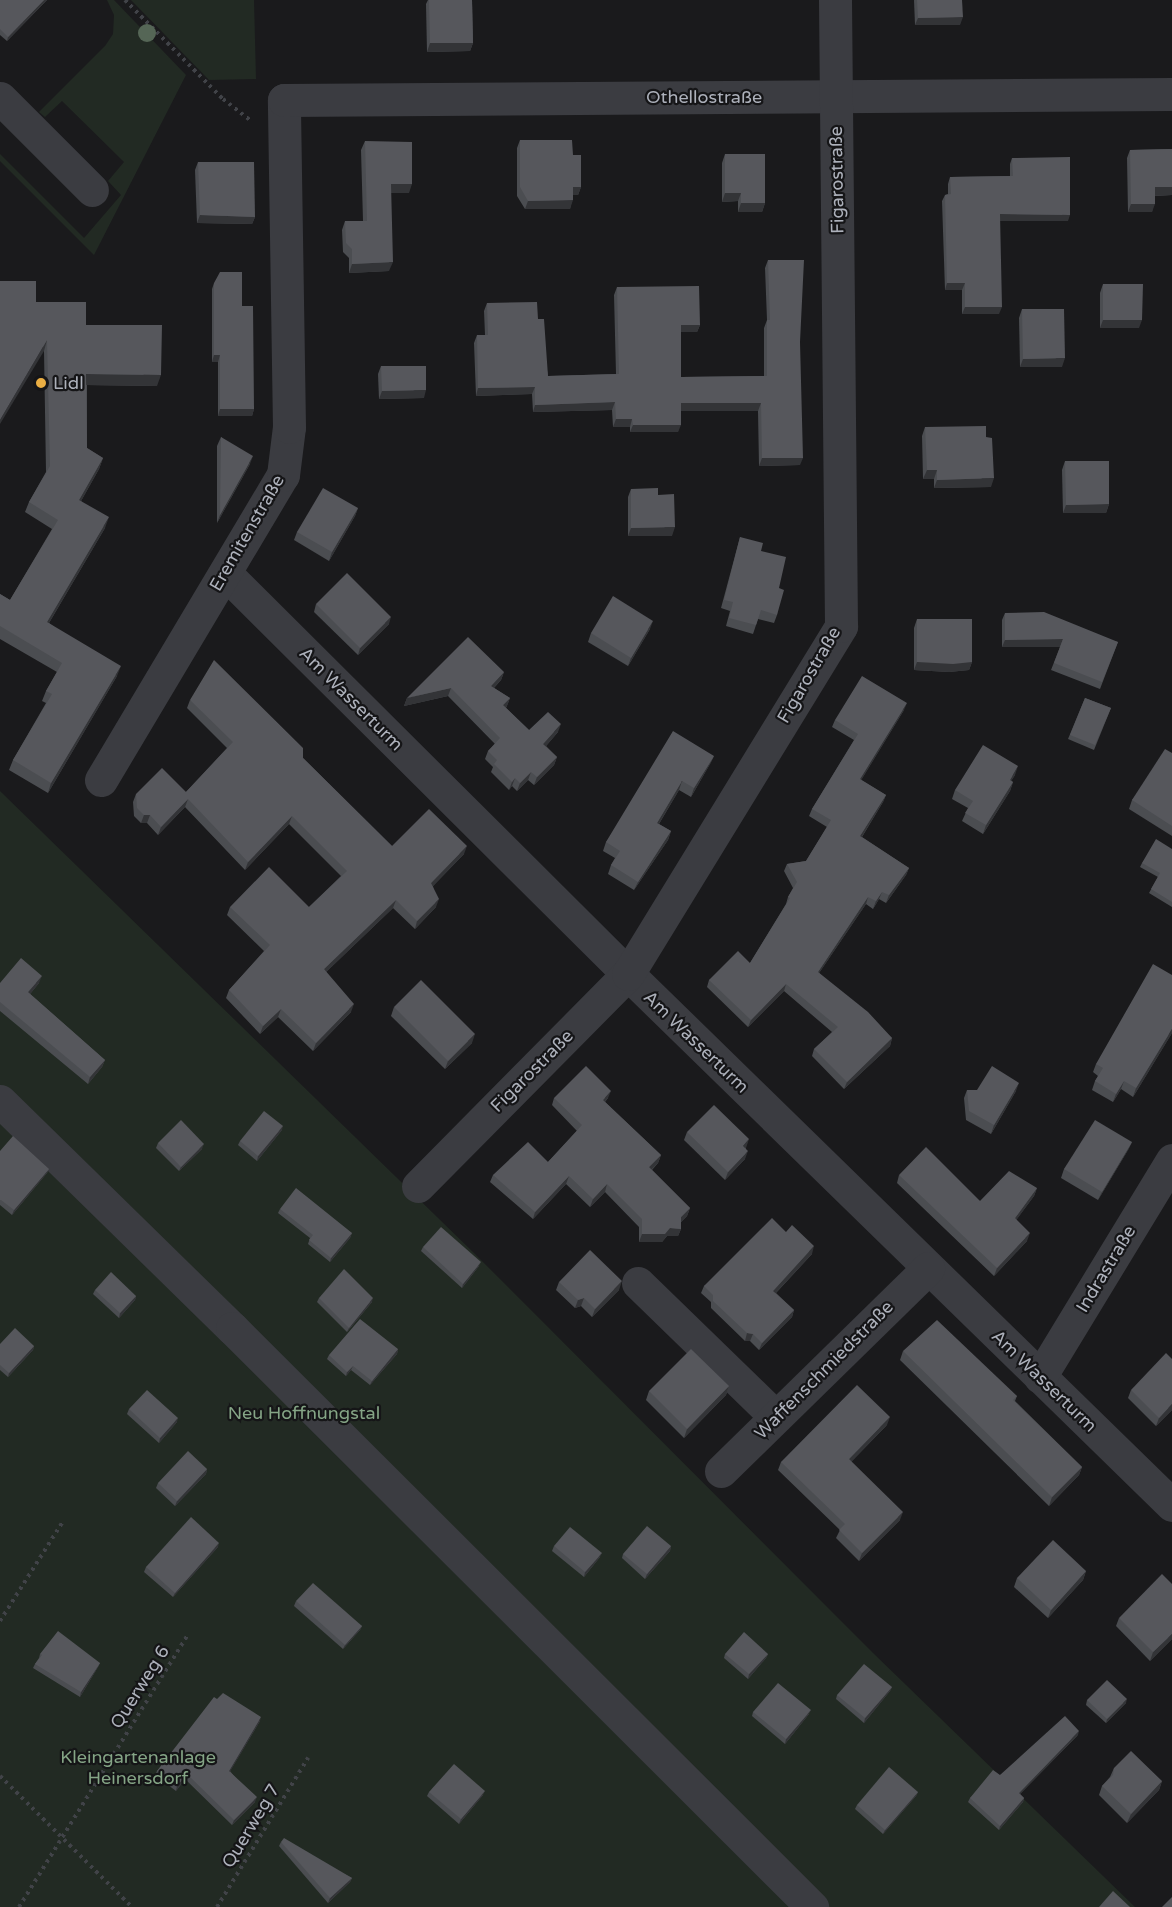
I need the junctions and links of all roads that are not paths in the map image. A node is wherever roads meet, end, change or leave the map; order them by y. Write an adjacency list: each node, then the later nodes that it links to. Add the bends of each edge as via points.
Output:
1 (835, 0): 3 (street, Figarostraße)
2 (1172, 94): 3 (street, Othellostraße)
3 (836, 96): 5 (street, Othellostraße, via 284,100); 9 (street, Figarostraße, via 840,626)
4 (0, 98): 6 (street)
5 (284, 147): 7 (street, Eremitenstraße, via 289,427 283,475)
6 (92, 190)
7 (225, 573): 8 (street, Eremitenstraße); 9 (street, Am Wasserturm)
8 (101, 780)
9 (628, 974): 12 (street, Figarostraße); 13 (street, Am Wasserturm)
10 (0, 1101): 19 (street)
11 (1172, 1160): 15 (street, Indrastraße)
12 (418, 1186)
13 (928, 1268): 15 (street, Am Wasserturm); 16 (street, Waffenschmiedstraße)
14 (638, 1283): 16 (street)
15 (1040, 1377): 18 (street, Am Wasserturm)
16 (776, 1417): 17 (street, Waffenschmiedstraße)
17 (721, 1471)
18 (1172, 1505)
19 (812, 1907)

